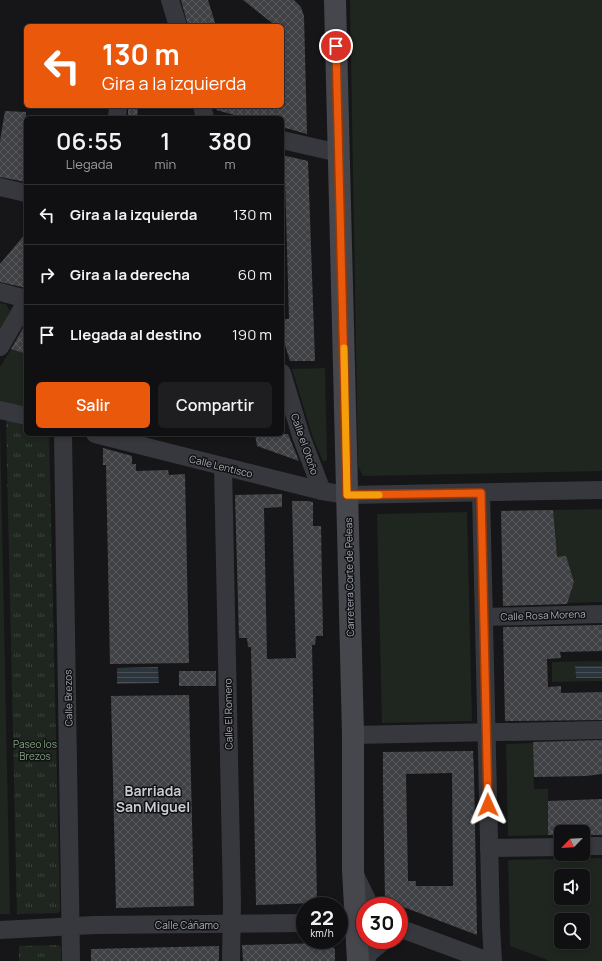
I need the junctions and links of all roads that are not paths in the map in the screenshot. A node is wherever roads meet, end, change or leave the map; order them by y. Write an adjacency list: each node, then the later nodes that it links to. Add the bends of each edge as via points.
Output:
1 (170, 0): 3 (street)
2 (335, 0): 5 (street, Carretera Corte de Peleas)
3 (177, 24)
4 (284, 140): 5 (street)
5 (339, 154): 21 (street, Carretera Corte de Peleas)
6 (0, 187): 7 (street)
7 (24, 193)
8 (0, 292): 9 (street)
9 (24, 299)
10 (24, 304): 11 (street)
11 (0, 347)
12 (284, 380): 19 (street, Calle el Otoño, via 301,436)
13 (0, 410): 14 (street)
14 (24, 416)
15 (63, 436): 34 (street, Calle Brezos)
16 (104, 436): 17 (street, Calle Lentisco)
17 (223, 466): 19 (street, Calle Lentisco); 33 (street, Calle El Romero)
18 (602, 490): 20 (street, Calle Lentisco)
19 (322, 491): 21 (street, Calle Lentisco)
20 (481, 493): 21 (street, Calle Lentisco); 23 (street)
21 (347, 495): 26 (street, Carretera Corte de Peleas)
22 (602, 614): 23 (street, Calle Rosa Morena)
23 (484, 617): 25 (street)
24 (602, 730): 25 (street)
25 (487, 732): 26 (street); 30 (street)
26 (353, 735): 31 (street, Carretera Corte de Peleas, via 353,870)
27 (590, 846): 28 (street)
28 (602, 846)
29 (554, 847): 30 (street)
30 (489, 848): 44 (street)
31 (356, 898)
32 (296, 922): 33 (street, Calle Cáñamo)
33 (232, 924): 34 (street, Calle Cáñamo); 40 (street, Calle El Romero)
34 (70, 926): 35 (street, Calle Cáñamo); 39 (street, Calle Brezos)
35 (0, 930)
36 (408, 932): 43 (street)
37 (358, 949): 41 (street, Carretera Corte de Peleas)
38 (375, 949): 42 (street)
39 (71, 961)
40 (231, 961)
41 (358, 961)
42 (366, 961)
43 (488, 961)
44 (493, 961)

